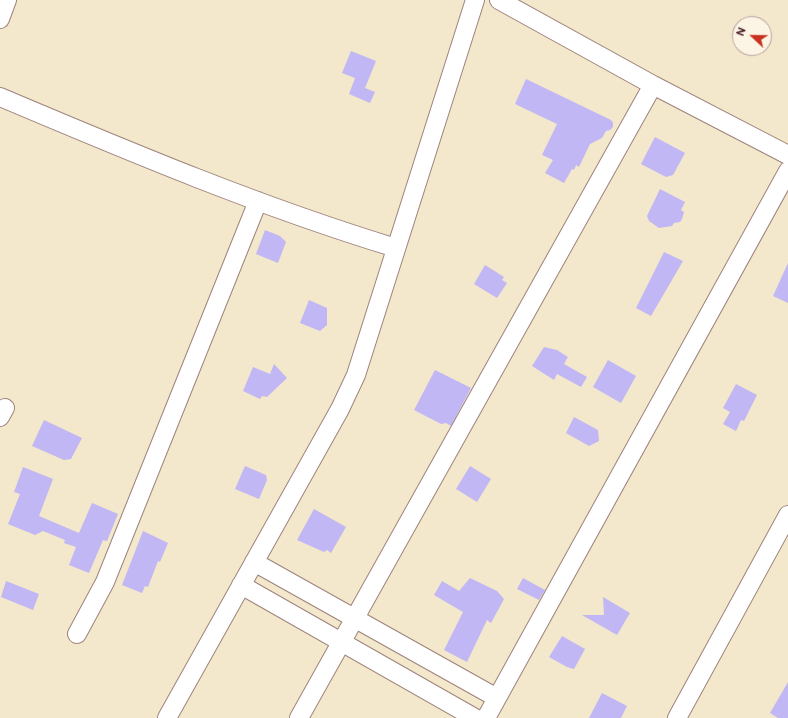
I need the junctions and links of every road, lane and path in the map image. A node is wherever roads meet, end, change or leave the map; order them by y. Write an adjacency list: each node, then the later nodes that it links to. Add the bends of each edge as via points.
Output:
1 (7, 0): 4 (street)
2 (475, 0): 10 (street)
3 (499, 0): 5 (street)
4 (0, 19)
5 (653, 85): 7 (street); 14 (street)
6 (0, 97): 9 (street, via 111,144)
7 (788, 155)
8 (788, 171): 17 (street)
9 (258, 201): 10 (street); 15 (street, via 105,582)
10 (396, 248): 12 (street, via 356,375)
11 (788, 516): 20 (street)
12 (254, 562): 13 (street); 14 (street)
13 (241, 585): 16 (street); 18 (street)
14 (355, 619): 16 (street); 17 (street)
15 (77, 634)
16 (342, 642): 17 (street); 19 (street)
17 (490, 713)
18 (167, 718)
19 (300, 718)
20 (677, 718)

